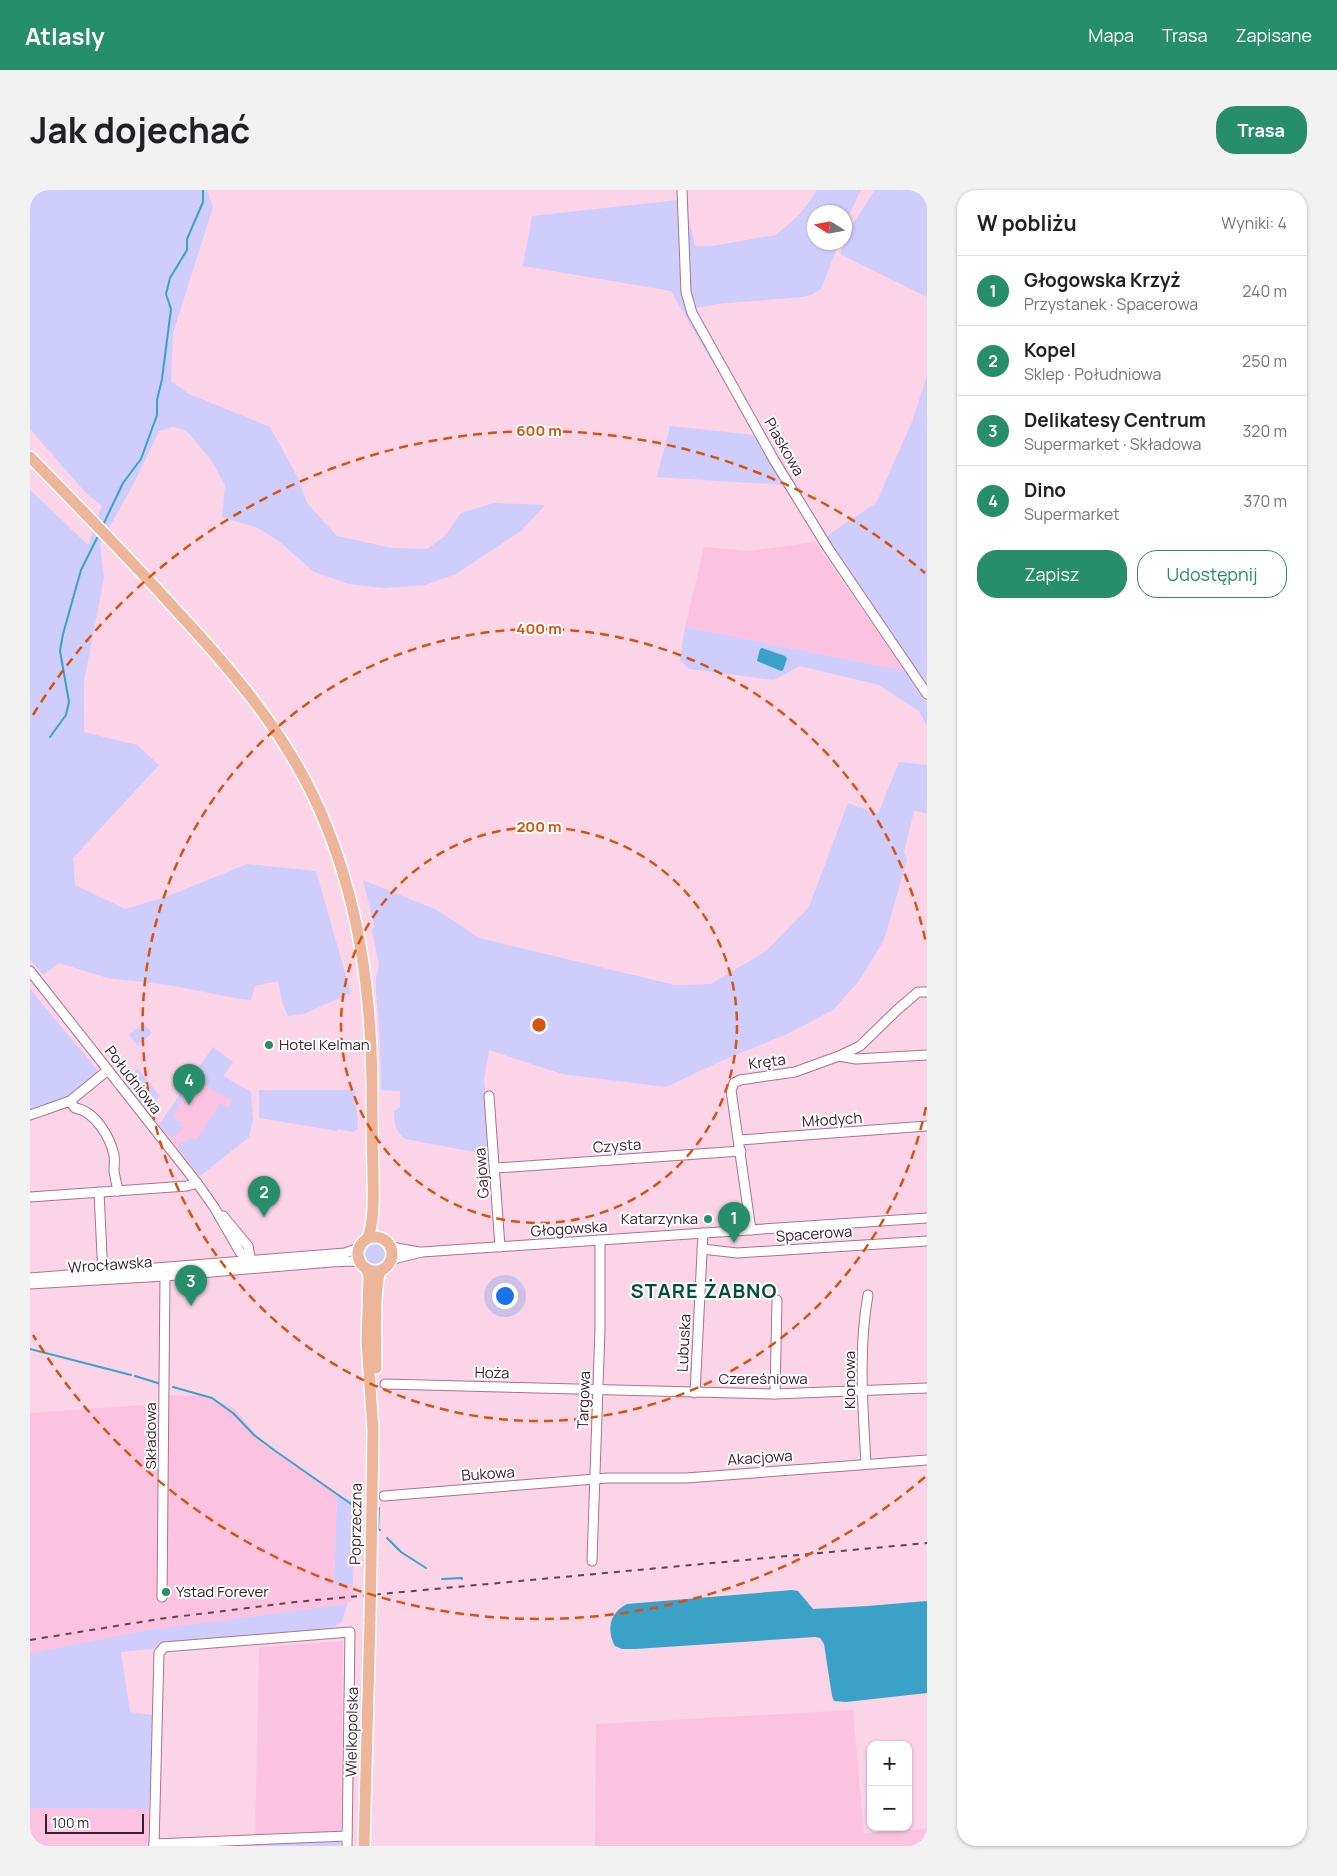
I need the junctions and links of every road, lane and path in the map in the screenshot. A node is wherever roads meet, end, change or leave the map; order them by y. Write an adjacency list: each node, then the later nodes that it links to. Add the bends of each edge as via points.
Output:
1 (682, 190): 3 (street, Piaskowa, via 686,292 692,313 774,460 828,548)
2 (30, 457): 20 (main road, via 163,595 238,679 289,752 328,828 354,912 365,969 371,1044)
3 (927, 694)
4 (30, 971): 8 (street, Południowa)
5 (927, 992): 7 (street, Kręta, via 918,992 860,1046)
6 (927, 1055): 7 (street, via 856,1059)
7 (839, 1056): 13 (street, Kręta, via 794,1072 734,1083 731,1090)
8 (108, 1070): 10 (street); 16 (street, Południowa)
9 (490, 1096): 15 (street, Gajowa)
10 (70, 1100): 11 (street); 17 (street, via 75,1108 95,1118 111,1146)
11 (30, 1115)
12 (927, 1126): 13 (street, Młodych)
13 (740, 1140): 14 (street, Kręta)
14 (741, 1151): 15 (street, Czysta); 23 (street, Kręta)
15 (496, 1168): 30 (street, Gajowa)
16 (197, 1182): 17 (street, via 187,1186); 21 (street, Południowa)
17 (118, 1191): 18 (street)
18 (98, 1192): 19 (street); 42 (street)
19 (30, 1197)
20 (374, 1201): 25 (main road); 26 (main road)
21 (214, 1206): 33 (street, Południowa); 37 (street, Południowa, via 248,1246)
22 (927, 1218): 23 (street, Głogowska)
23 (751, 1230): 24 (street, Głogowska)
24 (703, 1233): 27 (street, Głogowska); 32 (street, Lubuska)
25 (368, 1238): 26 (main road); 31 (main road)
26 (381, 1238): 29 (main road)
27 (600, 1240): 30 (street, Głogowska); 50 (street, Targowa)
28 (927, 1240): 32 (street, Spacerowa, via 737,1252)
29 (391, 1247): 34 (street, Głogowska); 36 (main road)
30 (500, 1247): 34 (street, Głogowska)
31 (359, 1248): 37 (street, via 345,1253); 39 (main road, via 358,1257)
32 (702, 1249): 52 (street, Lubuska)
33 (239, 1250): 35 (street); 37 (street, Południowa)
34 (422, 1252): 36 (street, Głogowska)
35 (232, 1261): 37 (street, Wrocławska); 38 (street, Wrocławska)
36 (391, 1261): 41 (main road)
37 (250, 1263): 39 (street, via 345,1261); 43 (street, Wrocławska)
38 (182, 1265): 40 (street, Wrocławska); 43 (street)
39 (363, 1266): 41 (main road); 54 (main road, Poprzeczna, via 369,1277 367,1341)
40 (157, 1267): 42 (street, Wrocławska); 43 (street)
41 (381, 1270): 54 (main road, Poprzeczna, via 377,1296)
42 (103, 1275): 43 (street, Wrocławska); 44 (street, Wrocławska); 45 (street, Wrocławska)
43 (165, 1276): 60 (street, Składowa)
44 (30, 1278)
45 (30, 1284)
46 (868, 1295): 51 (street, Klonowa, via 864,1317)
47 (777, 1300): 53 (street)
48 (385, 1384): 50 (street, Hoża)
49 (927, 1388): 51 (street, Czereśniowa)
50 (599, 1390): 52 (street, Czereśniowa); 57 (street, Targowa)
51 (862, 1391): 53 (street, Czereśniowa); 56 (street, Klonowa)
52 (695, 1393): 53 (street, Czereśniowa)
53 (776, 1394)
54 (373, 1430): 61 (main road, Poprzeczna, bridge)
55 (927, 1460): 56 (street, Akacjowa)
56 (866, 1464): 57 (street, Akacjowa, via 678,1478)
57 (595, 1480): 58 (street, Bukowa); 59 (street, Targowa)
58 (384, 1496)
59 (592, 1561)
60 (162, 1597)
61 (370, 1619): 65 (main road, Wielkopolska)
62 (347, 1836): 63 (street); 63 (street, via 350,1632 162,1649 159,1653); 64 (street)
63 (154, 1845)
64 (347, 1846)
65 (364, 1846)

